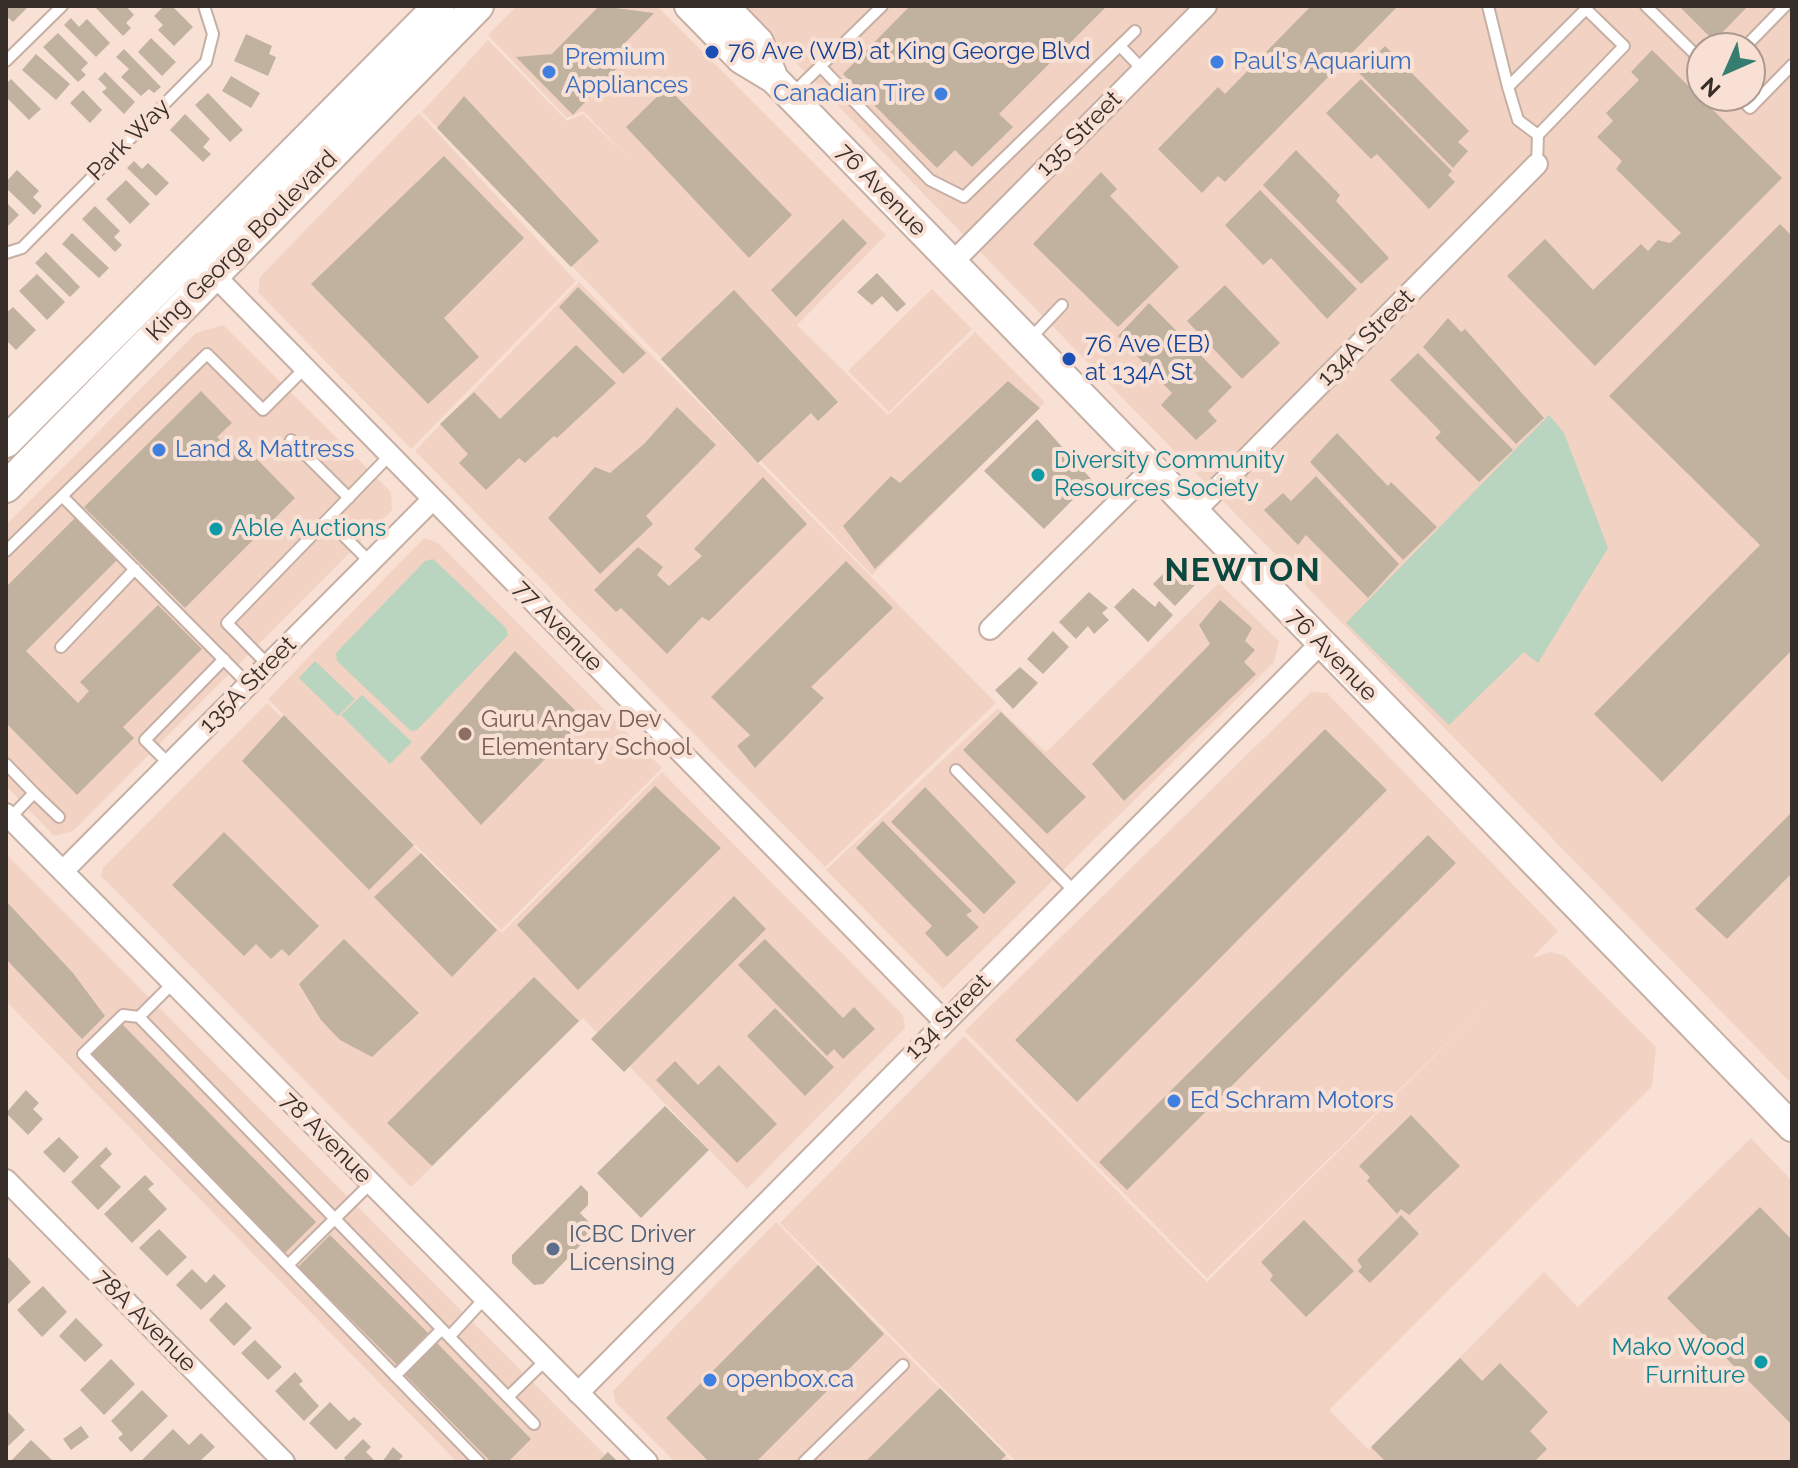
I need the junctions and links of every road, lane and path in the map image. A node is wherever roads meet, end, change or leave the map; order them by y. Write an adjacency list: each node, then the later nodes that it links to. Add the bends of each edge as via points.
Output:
1 (62, 6): 16 (lane)
2 (204, 6): 26 (lane, Park Way, via 213,34 206,62 22,248)
3 (439, 6): 25 (main road, King George Boulevard)
4 (478, 6): 28 (main road, King George Boulevard)
5 (689, 6): 20 (main road, 76 Avenue, via 741,59)
6 (724, 6): 20 (main road, 76 Avenue, via 759,42)
7 (882, 6): 18 (lane)
8 (1206, 6): 19 (street, 135 Street)
9 (1488, 6): 21 (lane)
10 (1646, 6): 14 (lane)
11 (1785, 6): 13 (lane)
12 (1135, 31): 15 (lane)
13 (1760, 32)
14 (1686, 45)
15 (1120, 46): 18 (lane, via 964,197 930,180); 19 (lane)
16 (6, 61)
17 (1792, 65): 22 (lane)
18 (820, 66): 20 (lane)
19 (1143, 70): 27 (street, 135 Street)
20 (782, 87): 27 (main road, 76 Avenue)
21 (1508, 87): 23 (lane, via 1518,120); 23 (lane, via 1586,9 1624,46)
22 (1766, 92)
23 (1538, 135): 24 (lane)
24 (1537, 164): 40 (street, 134A Street)
25 (230, 216): 28 (street); 33 (main road, King George Boulevard)
26 (6, 253)
27 (952, 263): 30 (main road, 76 Avenue)
28 (214, 275): 31 (street, 77 Avenue); 36 (main road, King George Boulevard)
29 (1062, 305): 30 (lane)
30 (1028, 341): 35 (main road, 76 Avenue)
31 (305, 368): 34 (street, 77 Avenue); 37 (lane, via 263,410 207,354)
32 (291, 440): 38 (lane)
33 (6, 442)
34 (390, 455): 38 (lane); 39 (street, 77 Avenue)
35 (1152, 469): 40 (main road, 76 Avenue); 45 (street)
36 (6, 487)
37 (62, 496): 42 (lane); 44 (lane)
38 (349, 498): 41 (lane)
39 (433, 499): 43 (street, 135A Street); 61 (street, 77 Avenue)
40 (1194, 512): 46 (main road, 76 Avenue)
41 (328, 520): 43 (lane); 49 (lane, via 227,623)
42 (6, 551)
43 (370, 562): 49 (street, 135A Street)
44 (135, 569): 47 (lane); 48 (lane)
45 (990, 629)
46 (1321, 643): 58 (street, 134 Street); 62 (main road, 76 Avenue)
47 (61, 647)
48 (224, 659): 50 (lane); 52 (lane, via 145,740)
49 (268, 665): 50 (street, 135A Street)
50 (248, 684): 52 (street, 135A Street)
51 (6, 764): 54 (lane)
52 (169, 764): 57 (street, 135A Street)
53 (956, 770): 58 (lane)
54 (34, 793): 55 (lane); 56 (lane)
55 (8, 816): 57 (street, 78 Avenue)
56 (59, 817)
57 (63, 871): 59 (street, 78 Avenue)
58 (1074, 891): 61 (street, 134 Street)
59 (173, 983): 60 (lane); 64 (street, 78 Avenue)
60 (139, 1017): 65 (lane); 66 (lane, via 123,1015 83,1054)
61 (944, 1021): 72 (street, 134 Street)
62 (1792, 1127)
63 (6, 1180): 75 (street, 78A Avenue)
64 (371, 1183): 65 (lane); 67 (street, 78 Avenue)
65 (336, 1218): 66 (lane); 68 (lane)
66 (288, 1265): 71 (lane)
67 (485, 1298): 68 (lane); 69 (street, 78 Avenue)
68 (446, 1333): 71 (lane); 73 (lane)
69 (546, 1360): 72 (street, 78 Avenue); 73 (lane)
70 (903, 1365): 78 (lane)
71 (395, 1376): 76 (lane)
72 (578, 1393): 77 (street, 78 Avenue)
73 (508, 1397): 74 (lane)
74 (534, 1424)
75 (284, 1462)
76 (479, 1462)
77 (647, 1462)
78 (804, 1462)

